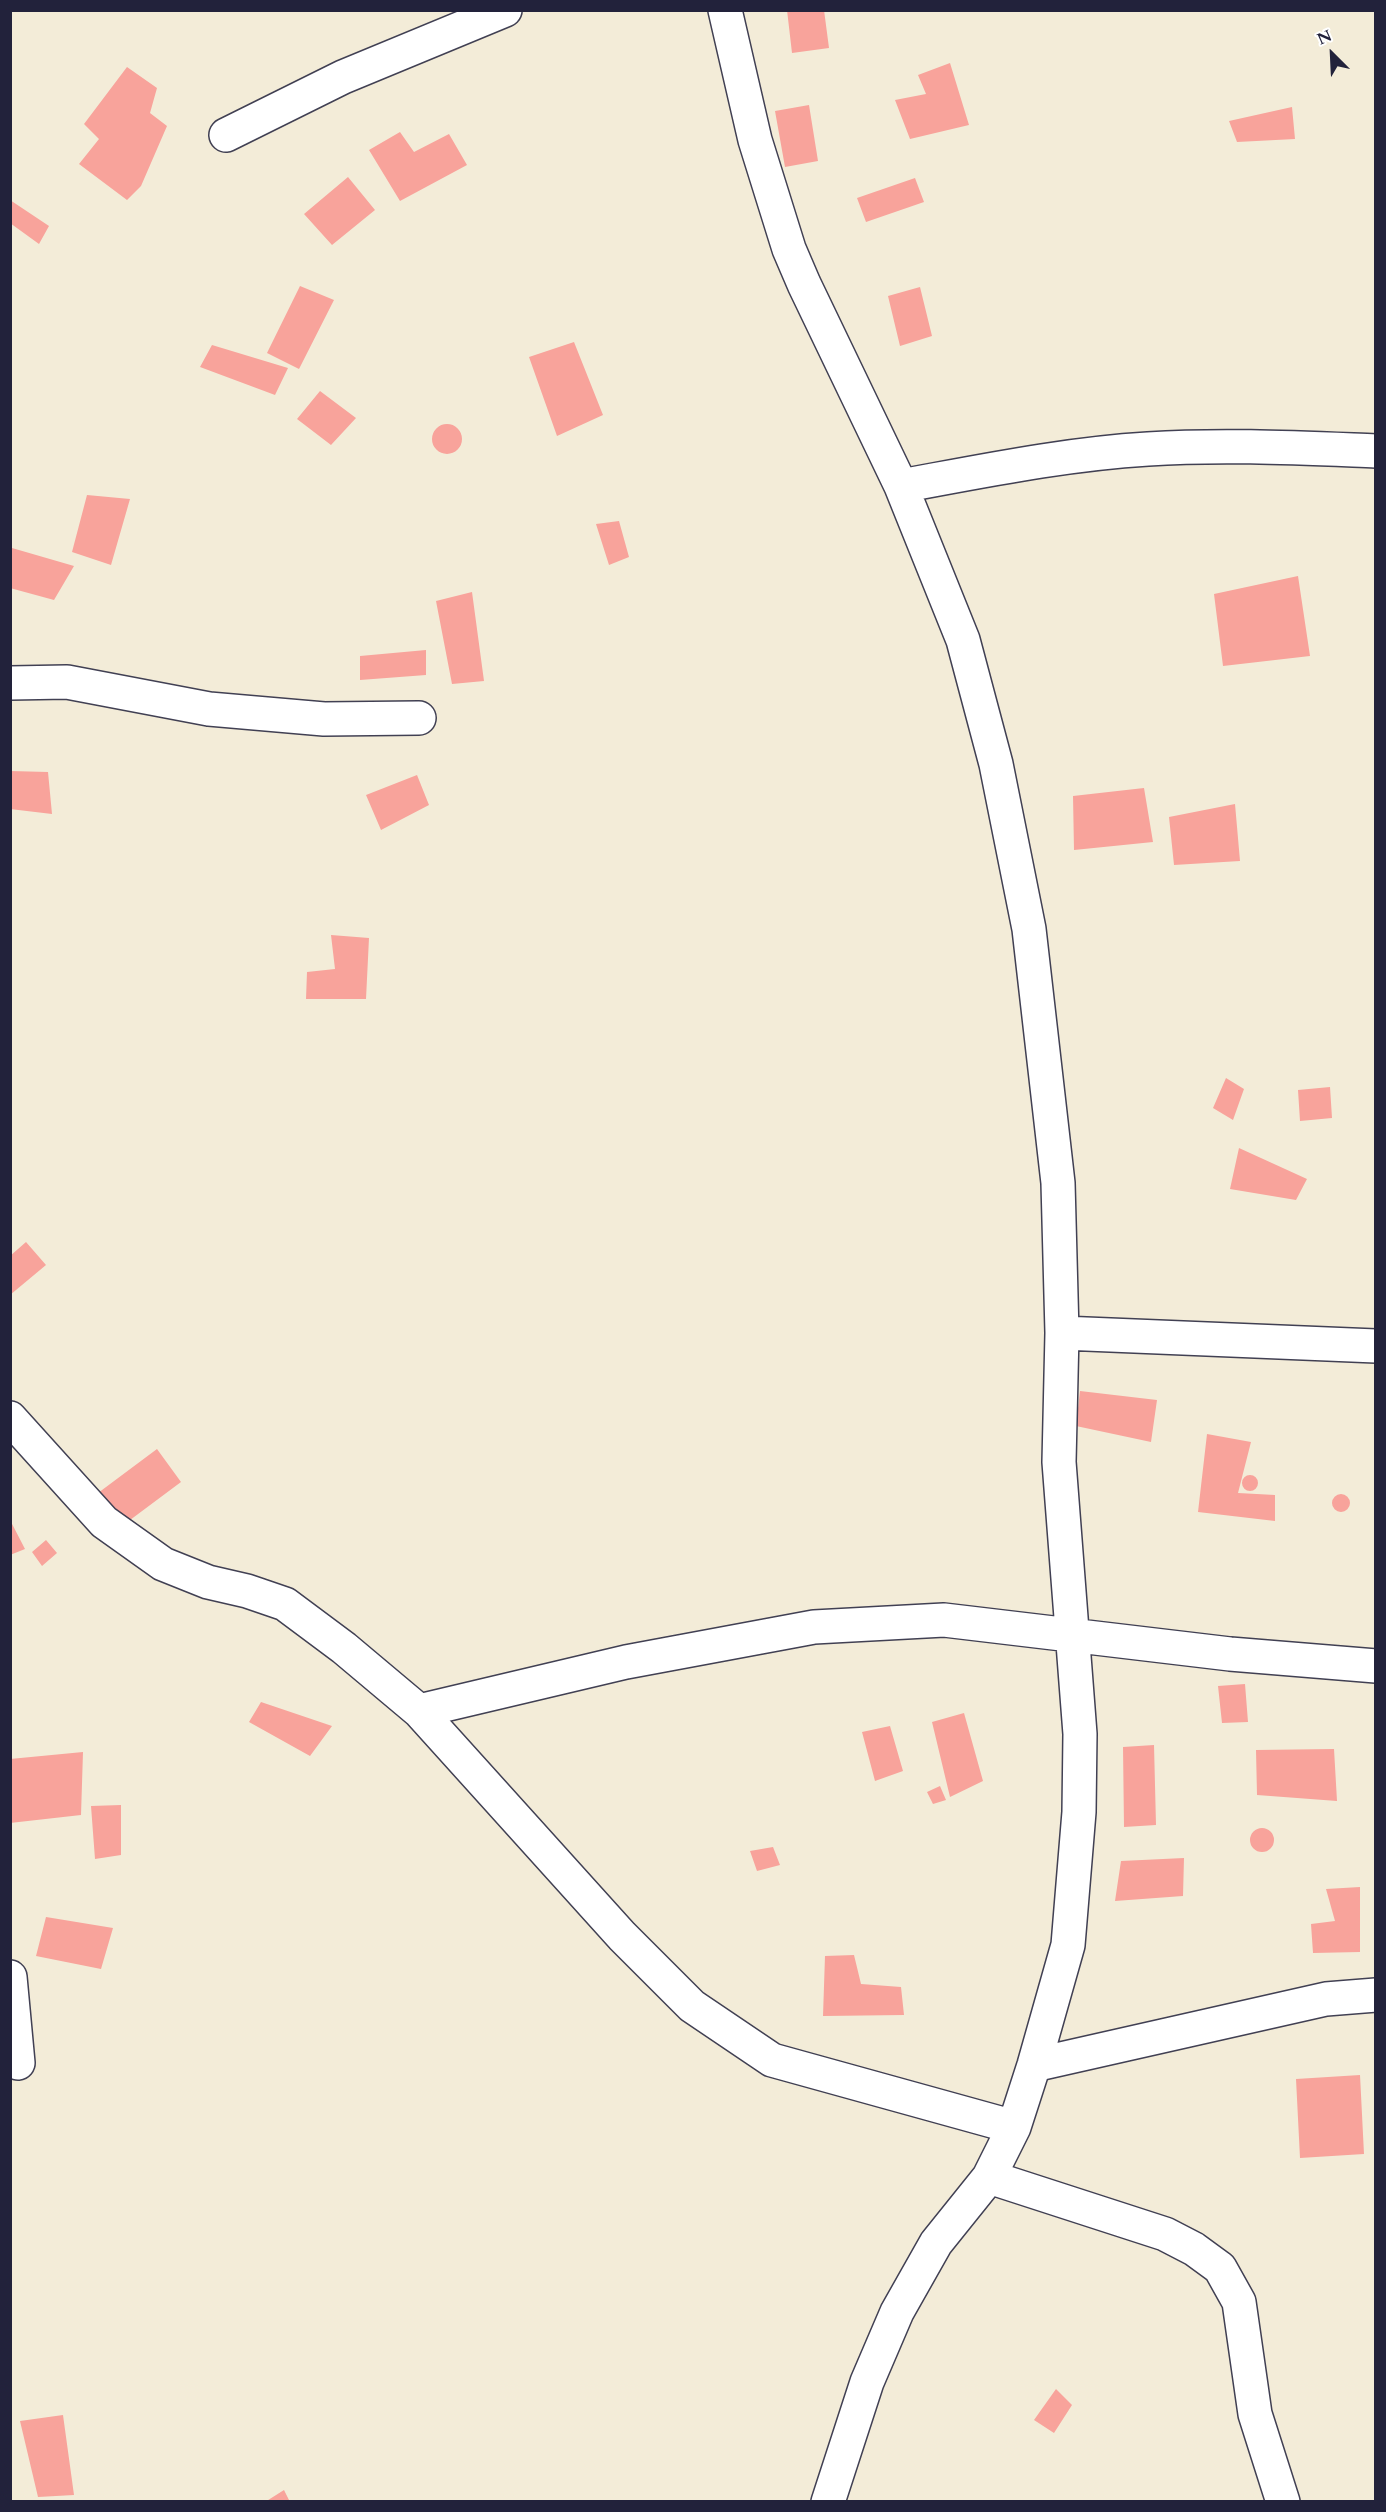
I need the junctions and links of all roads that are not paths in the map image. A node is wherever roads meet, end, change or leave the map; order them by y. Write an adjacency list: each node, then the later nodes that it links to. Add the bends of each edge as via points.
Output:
1 (505, 10): 3 (street, via 344,77)
2 (725, 10): 5 (street, via 754,140 789,249)
3 (226, 135)
4 (1376, 451): 5 (street, via 1248,446 1147,449 1015,465)
5 (901, 486): 8 (street, via 963,640 996,764 1029,929 1058,1183)
6 (10, 683): 7 (street, via 67,682 209,709 324,719)
7 (419, 718)
8 (1062, 1333): 9 (street); 11 (street, via 1059,1462)
9 (1376, 1346)
10 (10, 1418): 13 (street, via 104,1522 163,1564 285,1605)
11 (1072, 1635): 12 (street); 13 (street, via 944,1620 814,1628 626,1662); 17 (street, via 1080,1734 1068,1945)
12 (1376, 1666)
13 (419, 1711): 18 (street, via 560,1870 692,2006 772,2060)
14 (10, 1977): 16 (street)
15 (1376, 1995): 17 (street, via 1326,1999)
16 (18, 2063)
17 (1034, 2065): 18 (street)
18 (1014, 2127): 19 (street)
19 (989, 2177): 20 (street, via 936,2243 897,2312 867,2382); 21 (street, via 1165,2234 1220,2268 1239,2302 1256,2414)
20 (828, 2502)
21 (1283, 2502)

